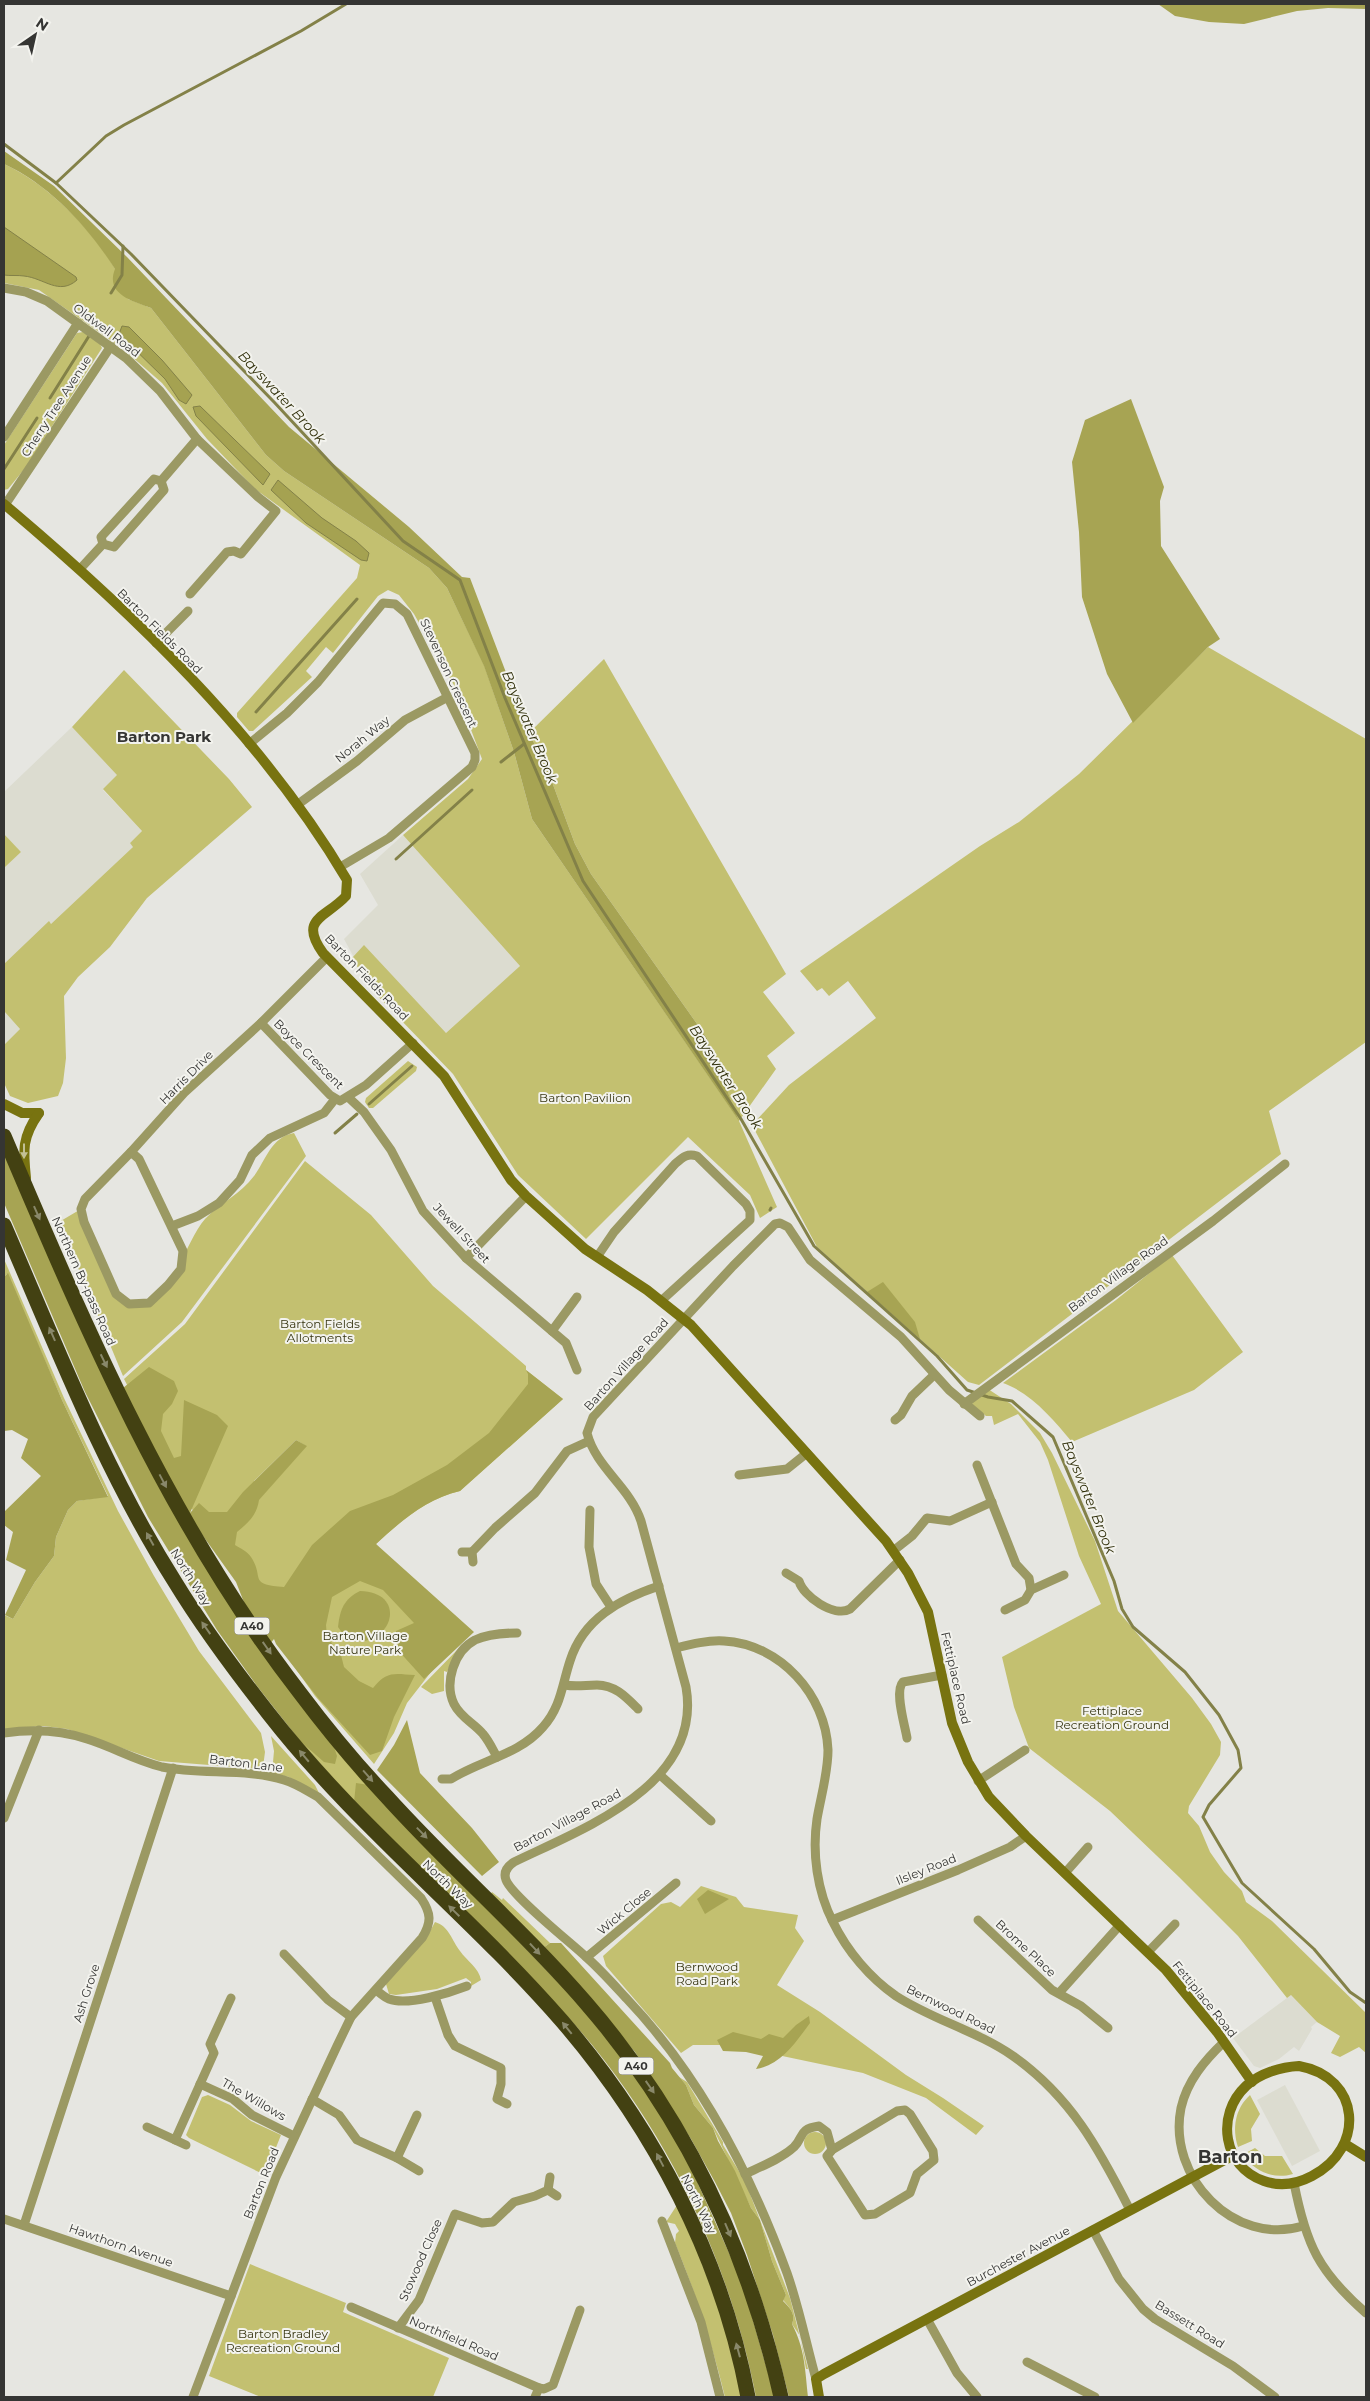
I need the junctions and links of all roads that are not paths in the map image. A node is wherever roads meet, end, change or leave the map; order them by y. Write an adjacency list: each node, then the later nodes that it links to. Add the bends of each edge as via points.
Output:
1 (4, 288): 2 (street, Oldwell Road, via 37,296)
2 (78, 323): 3 (street, Oldwell Road); 4 (street)
3 (111, 346): 5 (street, Oldwell Road, via 160,392); 7 (street, Cherry Tree Avenue)
4 (4, 437)
5 (197, 439): 6 (street); 10 (street, Oldwell Road, via 258,498 276,511 241,554 226,552)
6 (161, 481): 8 (street, via 154,479 101,537); 8 (street, via 164,490 114,547)
7 (5, 507): 9 (street, Barton Fields Road)
8 (103, 544): 9 (street)
9 (80, 570): 12 (street, Barton Fields Road)
10 (190, 594)
11 (188, 611): 12 (street)
12 (156, 644): 14 (street, Barton Fields Road)
13 (446, 698): 14 (street, Stevenson Crescent, via 407,614 395,604 383,603 318,682); 15 (street, Norah Way, via 405,720 357,762); 16 (street, Stevenson Crescent, via 474,753 472,767 388,838)
14 (249, 744): 15 (street, Barton Fields Road)
15 (297, 805): 16 (street, Barton Fields Road)
16 (340, 868): 17 (street, Barton Fields Road, via 347,880 346,896 319,919 312,932 312,937)
17 (327, 957): 18 (street, Boyce Crescent); 19 (street, Barton Fields Road)
18 (261, 1023): 21 (street, Boyce Crescent); 24 (street, Harris Drive, via 184,1093)
19 (413, 1043): 20 (street, Boyce Crescent); 27 (street, Barton Fields Road, via 444,1076 511,1180)
20 (348, 1097): 21 (street, Boyce Crescent, via 340,1101); 30 (street, Jewell Street, via 391,1150 424,1211)
21 (335, 1099): 29 (street, via 324,1113 270,1138 252,1155 240,1180 219,1203)
22 (4, 1104): 26 (street, one-way to 26, via 22,1114 38,1113 25,1135 23,1151)
23 (4, 1136): 26 (highway, Northern By-pass Road / A40)
24 (131, 1152): 29 (street, via 139,1159); 29 (street, Harris Drive, via 85,1200 82,1208 84,1222 116,1294 129,1304 149,1303 181,1269 183,1251)
25 (1285, 1164): 38 (street, Barton Village Road, via 1213,1221)
26 (28, 1193): 41 (highway, Northern By-pass Road / A40, one-way to 41)
27 (526, 1196): 30 (street); 31 (street, Barton Fields Road)
28 (4, 1225): 134 (highway, North Way / A40, one-way to 28, via 733,2333 705,2251 676,2189 633,2116 562,2021 348,1806 270,1715 174,1582 85,1410)
29 (172, 1226)
30 (466, 1258): 35 (street, Jewell Street)
31 (597, 1258): 33 (street, Barton Fields Road); 33 (street, via 614,1232 675,1164 683,1156 697,1156 746,1204 750,1220)
32 (577, 1297): 35 (street)
33 (662, 1301): 34 (street, Barton Fields Road)
34 (683, 1319): 37 (street, Barton Village Road, via 775,1224 780,1223 793,1233 810,1260 901,1337); 42 (street, Barton Village Road, via 593,1417 587,1433); 43 (street, Fettiplace Road)
35 (552, 1331): 36 (street, Jewell Street, via 566,1343)
36 (577, 1370)
37 (934, 1375): 38 (street, Barton Village Road); 40 (street, via 912,1396)
38 (968, 1401): 39 (street, Barton Village Road)
39 (980, 1416)
40 (901, 1419)
41 (141, 1437): 135 (highway, North Way / A40, one-way to 135, via 224,1585 298,1691 388,1798 584,2000 657,2096 702,2172 744,2268)
42 (589, 1441): 50 (street, via 567,1451 535,1493); 55 (street, Barton Village Road, via 606,1471 638,1510)
43 (807, 1453): 45 (street, via 787,1469); 48 (street, Fettiplace Road)
44 (976, 1465): 46 (street)
45 (739, 1475)
46 (992, 1502): 48 (street, via 950,1520 927,1518); 56 (street, via 1016,1564 1029,1578)
47 (590, 1510): 57 (street, via 589,1547 596,1584)
48 (893, 1551): 51 (street, Fettiplace Road)
49 (462, 1552): 50 (street)
50 (472, 1552): 52 (street)
51 (900, 1560): 53 (street, via 850,1609 840,1612 828,1610 801,1587 799,1581); 61 (street, Fettiplace Road, via 928,1612)
52 (473, 1562)
53 (786, 1574)
54 (1064, 1575): 56 (street)
55 (659, 1586): 57 (street); 60 (street, Barton Village Road)
56 (1031, 1590): 58 (street, via 1025,1600)
57 (611, 1607): 62 (street, via 598,1617 576,1645)
58 (1004, 1610)
59 (517, 1633): 68 (street, via 500,1629 474,1641 456,1663 449,1680 454,1702 462,1716 483,1734)
60 (676, 1648): 70 (street, Barton Village Road, via 689,1712 683,1733); 79 (street, Bernwood Road, via 727,1641 762,1651 793,1672 816,1704 826,1734 828,1762 817,1821 815,1856 824,1901)
61 (942, 1675): 66 (street, via 900,1685); 72 (street, Fettiplace Road, via 955,1732)
62 (565, 1685): 63 (street, via 612,1688); 68 (street, via 544,1727 530,1740)
63 (638, 1708)
64 (40, 1730): 65 (street, Barton Lane); 69 (street, Barton Lane, via 89,1739 124,1756); 73 (street)
65 (4, 1733)
66 (907, 1738)
67 (1025, 1750): 72 (street)
68 (498, 1757): 71 (street, via 452,1780)
69 (173, 1768): 81 (street, Barton Lane, via 283,1779 318,1797 421,1898); 119 (street, Ash Grove)
70 (660, 1775): 74 (street); 86 (street, Barton Village Road, via 623,1807 506,1868 505,1879 515,1892)
71 (442, 1779)
72 (978, 1781): 75 (street, Fettiplace Road, via 1001,1812)
73 (4, 1818)
74 (712, 1821)
75 (1026, 1836): 77 (street, Fettiplace Road); 79 (street, Ilsley Road, via 1010,1847 951,1873)
76 (1088, 1847): 77 (street)
77 (1065, 1873): 82 (street, Fettiplace Road)
78 (676, 1884): 86 (street, Wick Close)
79 (832, 1920): 116 (street, Bernwood Road, via 857,1959 897,1996 1000,2048 1040,2077 1081,2121)
80 (978, 1920): 89 (street, Brome Place)
81 (430, 1921): 88 (street, Barton Road, via 422,1938)
82 (1120, 1924): 84 (street, Fettiplace Road); 89 (street, Brome Place)
83 (1175, 1924): 84 (street)
84 (1148, 1952): 94 (street, Fettiplace Road)
85 (284, 1954): 92 (street, via 328,2000)
86 (587, 1958): 110 (street, via 652,2027 683,2068 724,2133)
87 (467, 1986): 90 (street)
88 (376, 1990): 90 (street, via 387,1999 396,2001); 92 (street, Barton Road)
89 (1059, 1993): 93 (street, Brome Place)
90 (435, 1997): 98 (street, via 455,2046 501,2068 497,2099)
91 (232, 1998): 96 (street, The Willows, via 210,2044 214,2053)
92 (351, 2017): 97 (street, Barton Road)
93 (1108, 2028)
94 (1224, 2042): 95 (street, Fettiplace Road); 112 (street, via 1196,2074 1181,2108 1180,2140)
95 (1252, 2082): 103 (street, via 1286,2067 1299,2066 1320,2072 1335,2085 1348,2106 1350,2126); 106 (street, via 1238,2095 1230,2109 1227,2137)
96 (200, 2084): 101 (street, The Willows, via 233,2099 252,2115); 102 (street, The Willows)
97 (312, 2099): 101 (street, Barton Road); 108 (street, via 339,2115 353,2136)
98 (507, 2104)
99 (417, 2115): 108 (street)
100 (147, 2127): 102 (street)
101 (294, 2136): 122 (street, Barton Road)
102 (175, 2140): 104 (street)
103 (1345, 2144): 107 (street); 113 (street, via 1336,2159 1323,2170)
104 (186, 2145)
105 (832, 2150): 105 (street, via 827,2156 861,2212 871,2216 910,2193 917,2174 934,2160 933,2151 905,2110 897,2111); 110 (street, via 826,2132 819,2126 810,2127 794,2147)
106 (1232, 2156): 112 (street, Burchester Avenue); 113 (street, via 1265,2181)
107 (1366, 2157)
108 (397, 2158): 109 (street)
109 (419, 2171)
110 (745, 2174): 129 (street, via 787,2274)
111 (550, 2176): 114 (street)
112 (1192, 2177): 116 (street, Burchester Avenue); 120 (street, via 1209,2200 1241,2222 1275,2231)
113 (1294, 2184): 120 (street)
114 (548, 2190): 115 (street); 127 (street, Stowood Close, via 514,2202 493,2222 482,2223 454,2214 418,2300)
115 (557, 2196)
116 (1130, 2210): 121 (street, Burchester Avenue)
117 (4, 2219): 119 (street, Hawthorn Avenue)
118 (662, 2221): 133 (street, via 684,2272)
119 (24, 2225): 122 (street, Hawthorn Avenue)
120 (1303, 2226): 125 (street, via 1324,2270)
121 (1093, 2230): 126 (street, Burchester Avenue); 139 (street, Bassett Road, via 1126,2290 1143,2309)
122 (231, 2296): 131 (street, Barton Road)
123 (351, 2307): 127 (street, Northfield Road)
124 (580, 2310): 130 (street, via 553,2384)
125 (1366, 2313)
126 (927, 2319): 129 (street, Burchester Avenue); 137 (street, via 957,2373)
127 (398, 2328): 130 (street, Northfield Road)
128 (1027, 2362): 138 (street)
129 (816, 2378): 136 (street)
130 (539, 2388): 132 (street)
131 (193, 2397)
132 (535, 2397)
133 (720, 2397)
134 (748, 2397)
135 (781, 2397)
136 (819, 2397)
137 (978, 2397)
138 (1095, 2397)
139 (1275, 2397)

